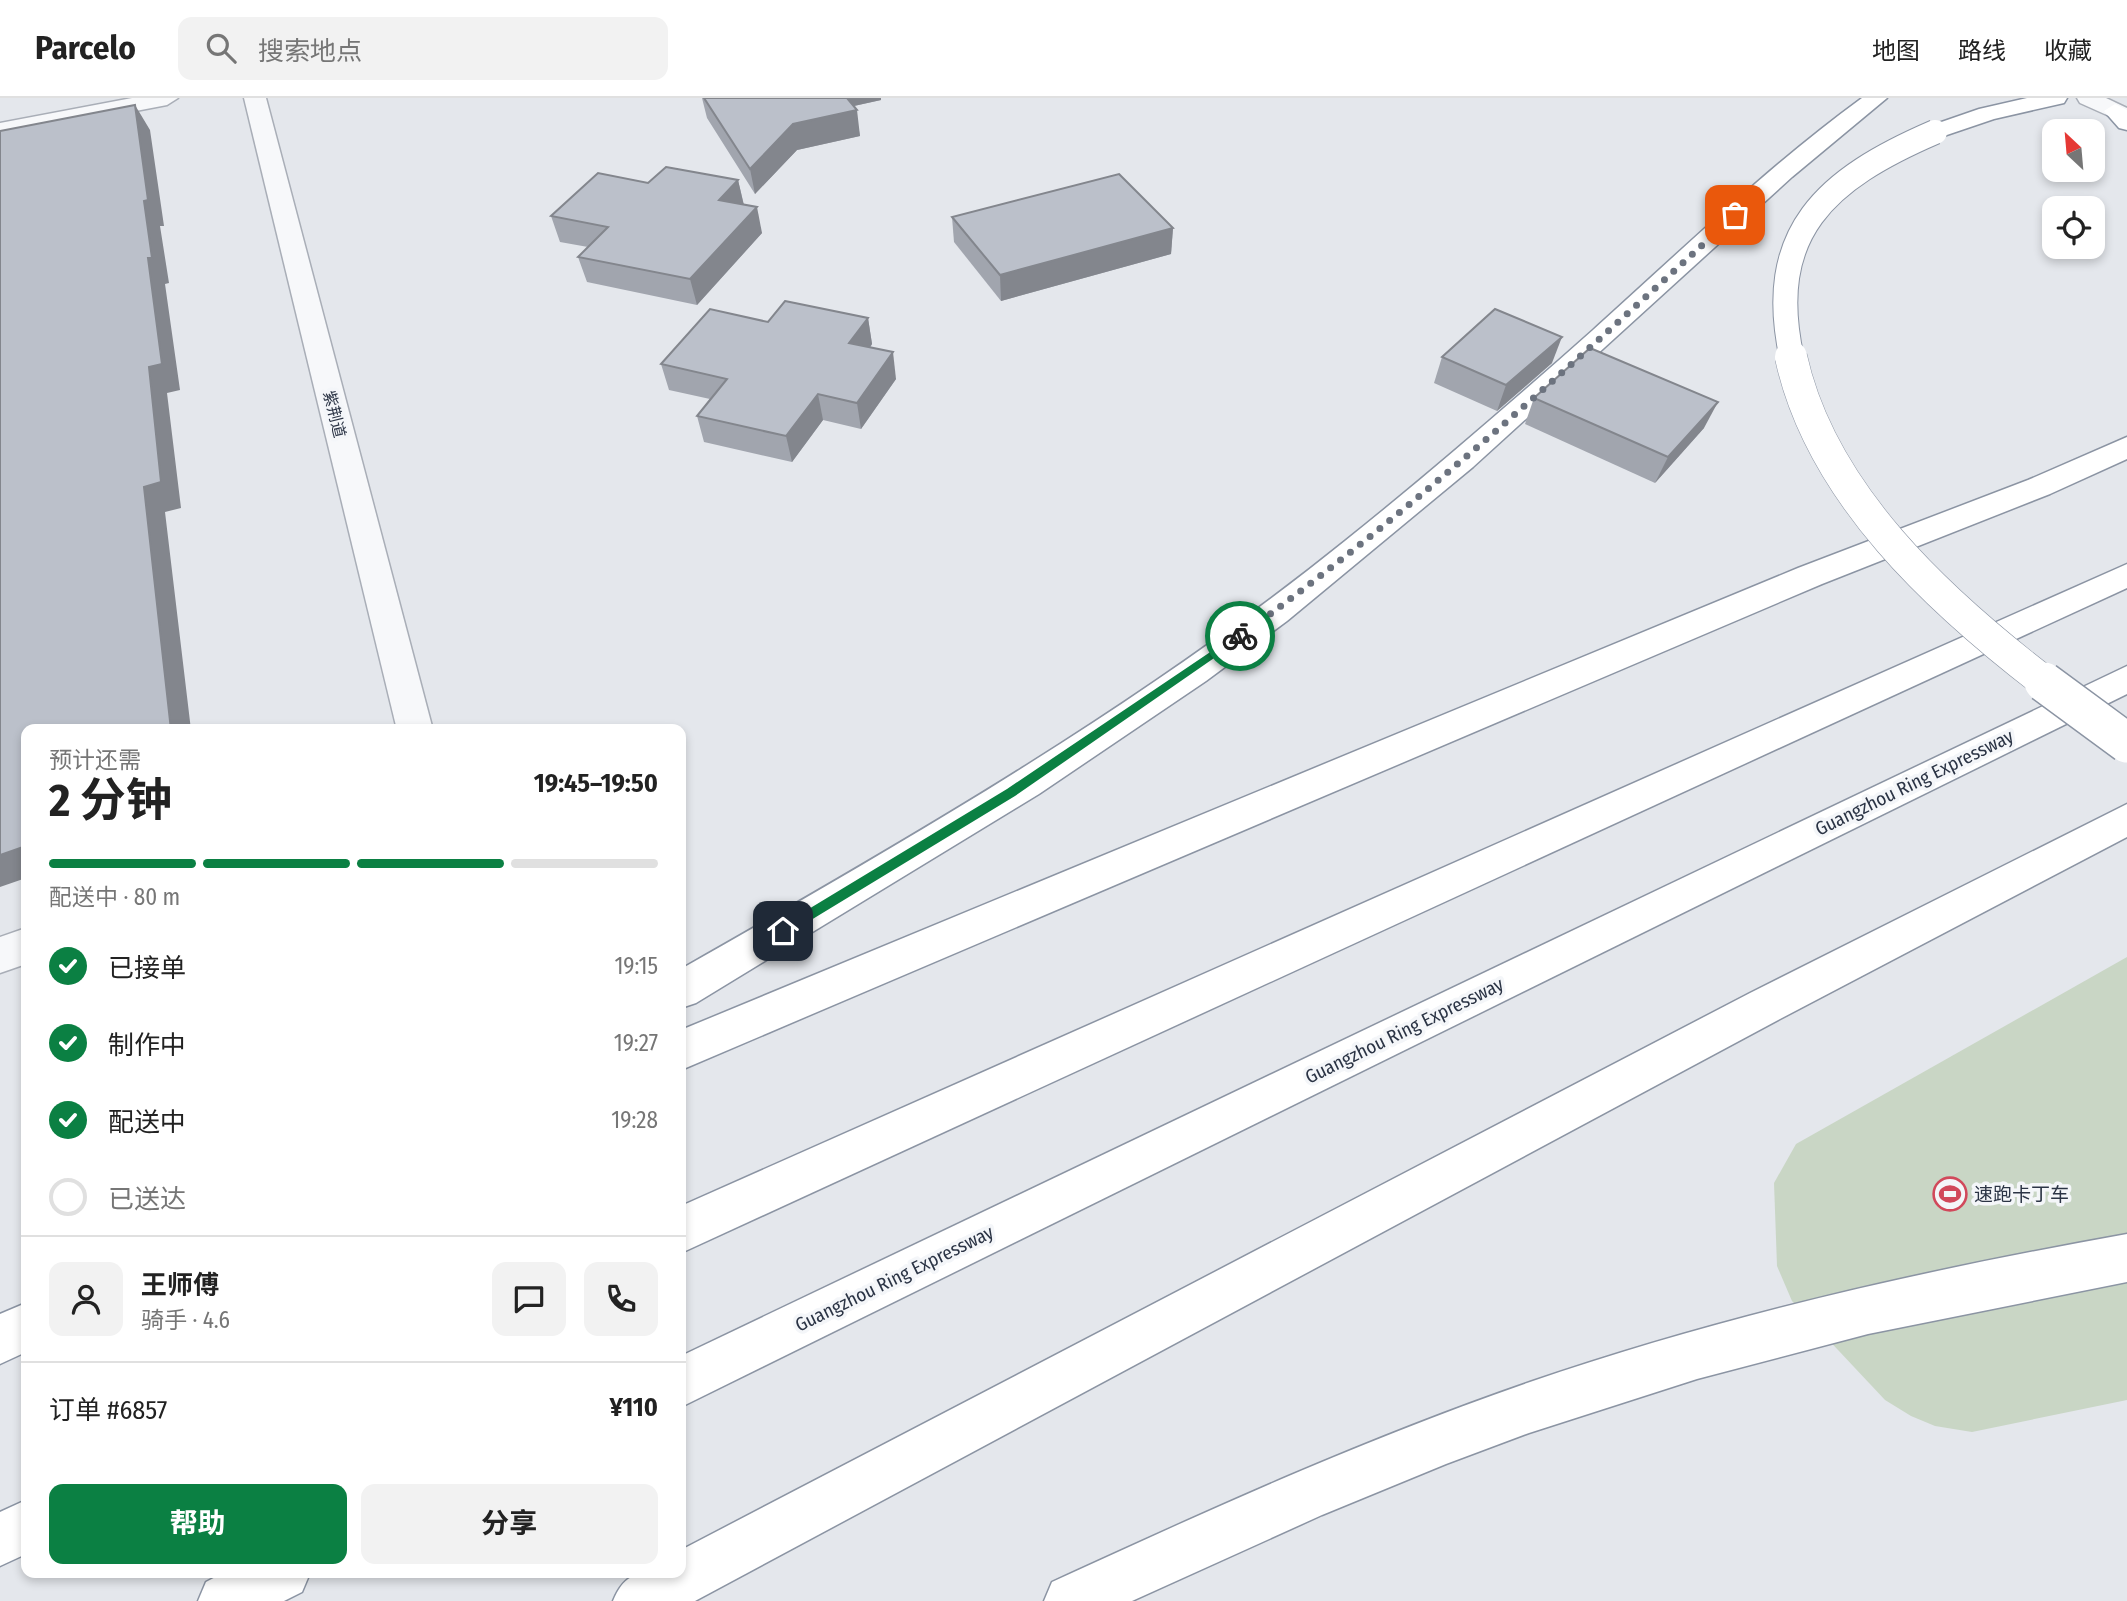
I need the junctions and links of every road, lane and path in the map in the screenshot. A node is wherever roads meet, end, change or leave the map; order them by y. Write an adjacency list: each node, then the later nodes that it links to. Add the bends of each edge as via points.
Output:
1 (167, 98): 7 (street)
2 (255, 98): 11 (street, 紫荆道)
3 (1876, 98): 16 (highway, via 1800,156 1558,377 1296,595 1011,793)
4 (2056, 98): 12 (highway, bridge, via 1935,132 1886,155 1845,182 1812,215 1792,250 1784,290 1785,338 1812,424 1877,522 1976,627)
5 (2088, 98): 6 (street)
6 (2123, 117)
7 (0, 130)
8 (2127, 447): 17 (highway)
9 (2127, 575): 18 (highway)
10 (2127, 679): 22 (highway, Guangzhou Ring Expressway)
11 (413, 724)
12 (2127, 743)
13 (2121, 822): 25 (highway)
14 (21, 948): 15 (street)
15 (0, 956)
16 (686, 986)
17 (686, 1049)
18 (686, 1228)
19 (2127, 1258): 30 (highway, via 1996,1280 1854,1312 1718,1348 1580,1392 1448,1437 1306,1494)
20 (21, 1330): 21 (highway)
21 (0, 1340)
22 (686, 1380)
23 (21, 1529): 24 (highway)
24 (0, 1539)
25 (686, 1576)
26 (272, 1578): 28 (highway)
27 (683, 1578): 29 (highway)
28 (225, 1601)
29 (639, 1601)
30 (1071, 1601)

